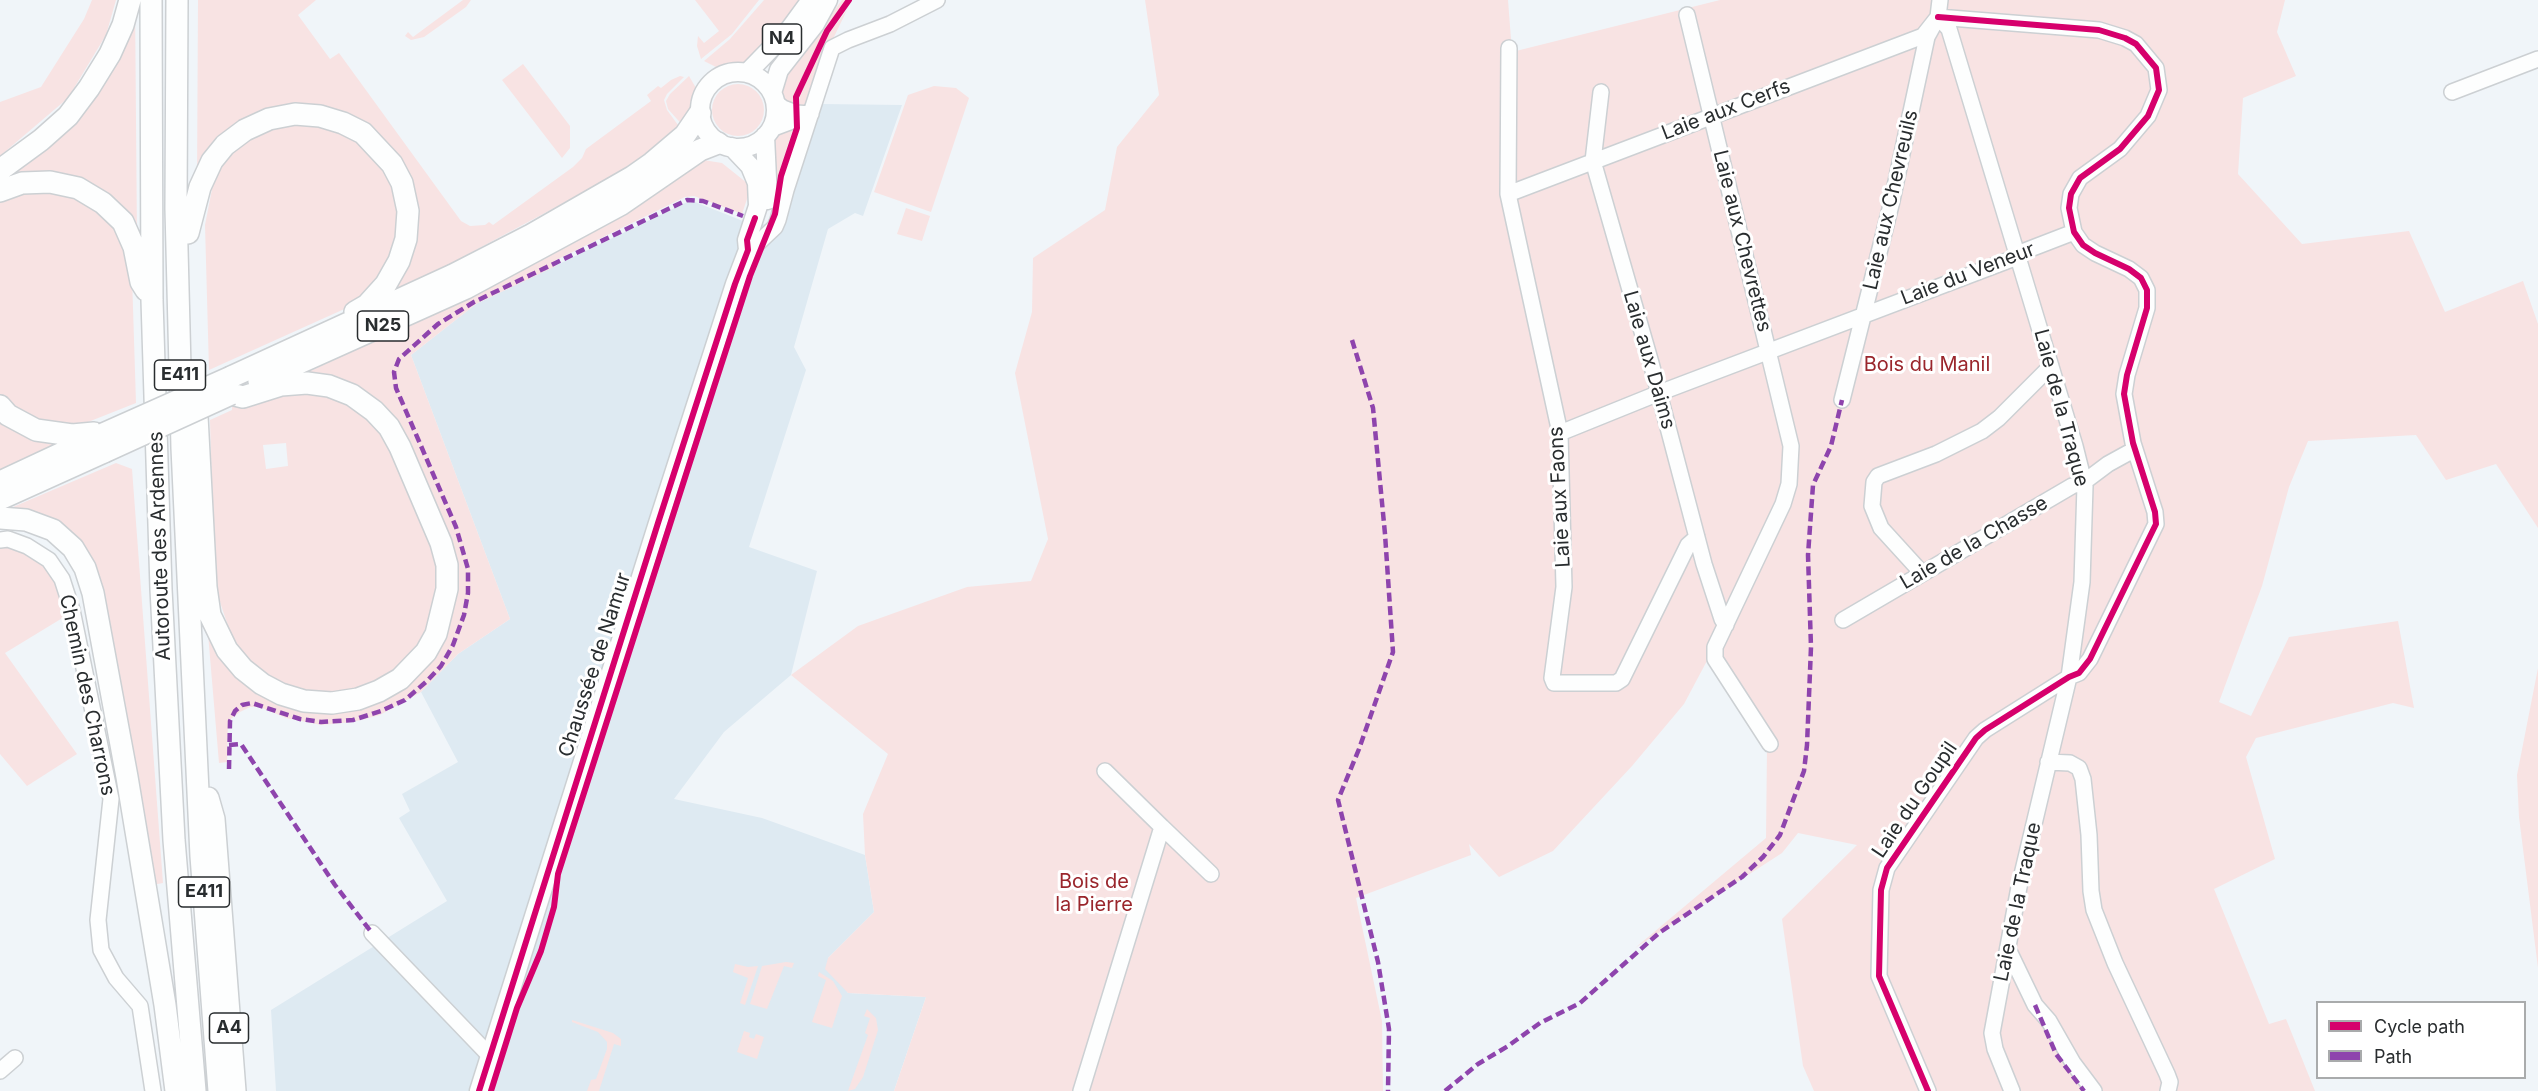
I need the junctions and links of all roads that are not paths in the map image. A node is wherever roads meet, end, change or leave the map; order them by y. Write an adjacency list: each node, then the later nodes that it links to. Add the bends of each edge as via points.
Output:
1 (130, 0): 23 (highway, via 110,54 68,116)
2 (151, 0): 30 (highway, Autoroute des Ardennes / E411)
3 (177, 0): 63 (highway, Autoroute des Ardennes / E411, via 176,209 182,448 195,749)
4 (187, 0): 27 (highway)
5 (811, 0): 13 (main road, N4, via 789,30)
6 (828, 0): 16 (main road, Chaussée de Namur / N4, via 815,24 779,70)
7 (937, 0): 18 (street, via 832,48)
8 (1940, 0): 10 (street, Laie aux Chevreuils)
9 (1687, 15): 19 (street, Laie aux Chevrettes)
10 (1938, 17): 19 (street, Laie aux Cerfs, via 1923,36); 26 (street, via 2099,30 2136,44 2156,68 2159,90 2148,116 2120,149 2074,185 2069,208); 29 (street, Laie de la Traque, via 1949,29); 31 (street, Laie aux Chevreuils, via 1927,37 1891,205)
11 (1509, 48): 25 (street, Laie aux Faons)
12 (2538, 59): 15 (street)
13 (747, 73): 16 (main road, N4, via 759,78); 17 (main road, N4, via 724,74 711,82 702,96)
14 (1601, 92): 22 (street, Laie aux Daims)
15 (2452, 92)
16 (774, 97): 18 (street, via 783,108); 20 (main road, Chaussée de Namur / N4, via 776,111)
17 (700, 113): 21 (main road, Chaussée de Namur / N4, via 704,127); 32 (highway, N25, via 685,135 632,177 531,235)
18 (811, 114): 20 (street); 28 (street, via 778,220)
19 (1710, 115): 22 (street, Laie aux Cerfs); 33 (street, Laie aux Chevrettes)
20 (768, 132): 21 (main road, via 745,147); 28 (main road, Chaussée de Namur / N4, via 767,204)
21 (725, 145): 28 (main road, Chaussée de Namur / N4, via 750,166 757,183 758,206 747,240); 35 (highway, N25, via 700,150 620,205 466,288)
22 (1593, 161): 25 (street, Laie aux Cerfs); 36 (street, Laie aux Daims)
23 (0, 170)
24 (0, 190): 30 (highway, via 22,183 50,182 78,188 103,203 123,222 134,247 141,282)
25 (1508, 194): 40 (street, Laie aux Faons)
26 (2074, 232): 29 (street, Laie du Veneur); 42 (street, Laie du Goupil, via 2095,254 2134,273 2147,290 2147,308 2124,394)
27 (188, 233): 32 (highway, via 200,187 212,161 245,130 268,119 295,114 320,116 363,133 392,164 402,183 408,211 399,261 386,284 367,305 354,312); 37 (highway)
28 (753, 247): 61 (main road, Chaussée de Namur / N4, via 733,291)
29 (2017, 254): 31 (street, Laie du Veneur); 34 (street, Laie de la Traque)
30 (152, 300): 67 (highway, Autoroute des Ardennes / E411, via 172,804)
31 (1862, 315): 33 (street, Laie du Veneur); 38 (street, Laie aux Chevreuils)
32 (351, 322): 35 (highway, N25)
33 (1770, 351): 36 (street, Laie du Veneur); 51 (street, Laie aux Chevrettes, via 1790,434 1791,469 1784,504)
34 (2051, 366): 44 (street, Laie de la Traque); 49 (street, via 1982,431 1878,476 1874,482 1872,506 1881,528)
35 (231, 385): 37 (highway, via 243,397 281,384 329,386 352,395 374,411 400,447 441,543 447,565 447,589 436,634 426,652 400,679 379,691 332,703 304,701 262,684 226,650 210,615 206,587 197,416); 41 (highway, N25, bridge)
36 (1659, 393): 40 (street, Laie du Veneur); 47 (street, Laie aux Daims)
37 (191, 400): 56 (highway)
38 (1842, 400)
39 (0, 406): 41 (highway, via 8,415 36,430 72,435 88,432)
40 (1560, 433): 47 (street, Laie aux Faons, via 1564,587 1554,683 1616,684 1622,679 1688,545)
41 (104, 443): 43 (highway, N25); 45 (highway, N25)
42 (2136, 453): 44 (street, Laie de la Chasse, via 2108,464); 52 (street, Laie du Goupil, via 2156,524 2090,659 2079,673)
43 (0, 482)
44 (2084, 482): 49 (street, Laie de la Chasse); 52 (street, Laie de la Traque, via 2082,582)
45 (0, 499)
46 (0, 518): 66 (highway, via 26,520 53,530 73,548 93,593 127,777)
47 (1697, 537): 51 (street, Laie aux Daims)
48 (0, 540): 65 (street, Chemin des Charrons, via 27,546 50,560 62,579 72,610 111,799 98,920 101,950 116,978 140,1006)
49 (1922, 573): 50 (street, Laie de la Chasse)
50 (1844, 620)
51 (1726, 625): 53 (street, Laie aux Chevrettes, via 1715,647 1715,659)
52 (2069, 677): 54 (street, Laie de la Traque); 72 (street, Laie du Goupil, via 1976,738 1887,868 1881,890 1879,976)
53 (1770, 744)
54 (2048, 762): 60 (street, Laie de la Traque); 75 (street, via 2070,763 2079,768 2094,910 2167,1074)
55 (1105, 771): 57 (street)
56 (208, 798): 63 (highway, via 225,1031); 69 (highway, A4, via 214,819)
57 (1162, 827): 58 (street); 71 (street)
58 (1211, 874)
59 (372, 933): 61 (street)
60 (2008, 949): 73 (street, Laie de la Traque, via 1992,1033); 74 (street, via 2035,1005)
61 (490, 1056): 70 (main road, Chaussée de Namur / N4)
62 (15, 1058): 64 (street)
63 (217, 1068): 68 (highway, Autoroute des Ardennes / E411)
64 (0, 1071)
65 (153, 1091)
66 (176, 1091)
67 (195, 1091)
68 (219, 1091)
69 (235, 1091)
70 (479, 1091)
71 (1081, 1091)
72 (1928, 1091)
73 (2012, 1091)
74 (2094, 1091)
75 (2169, 1091)

